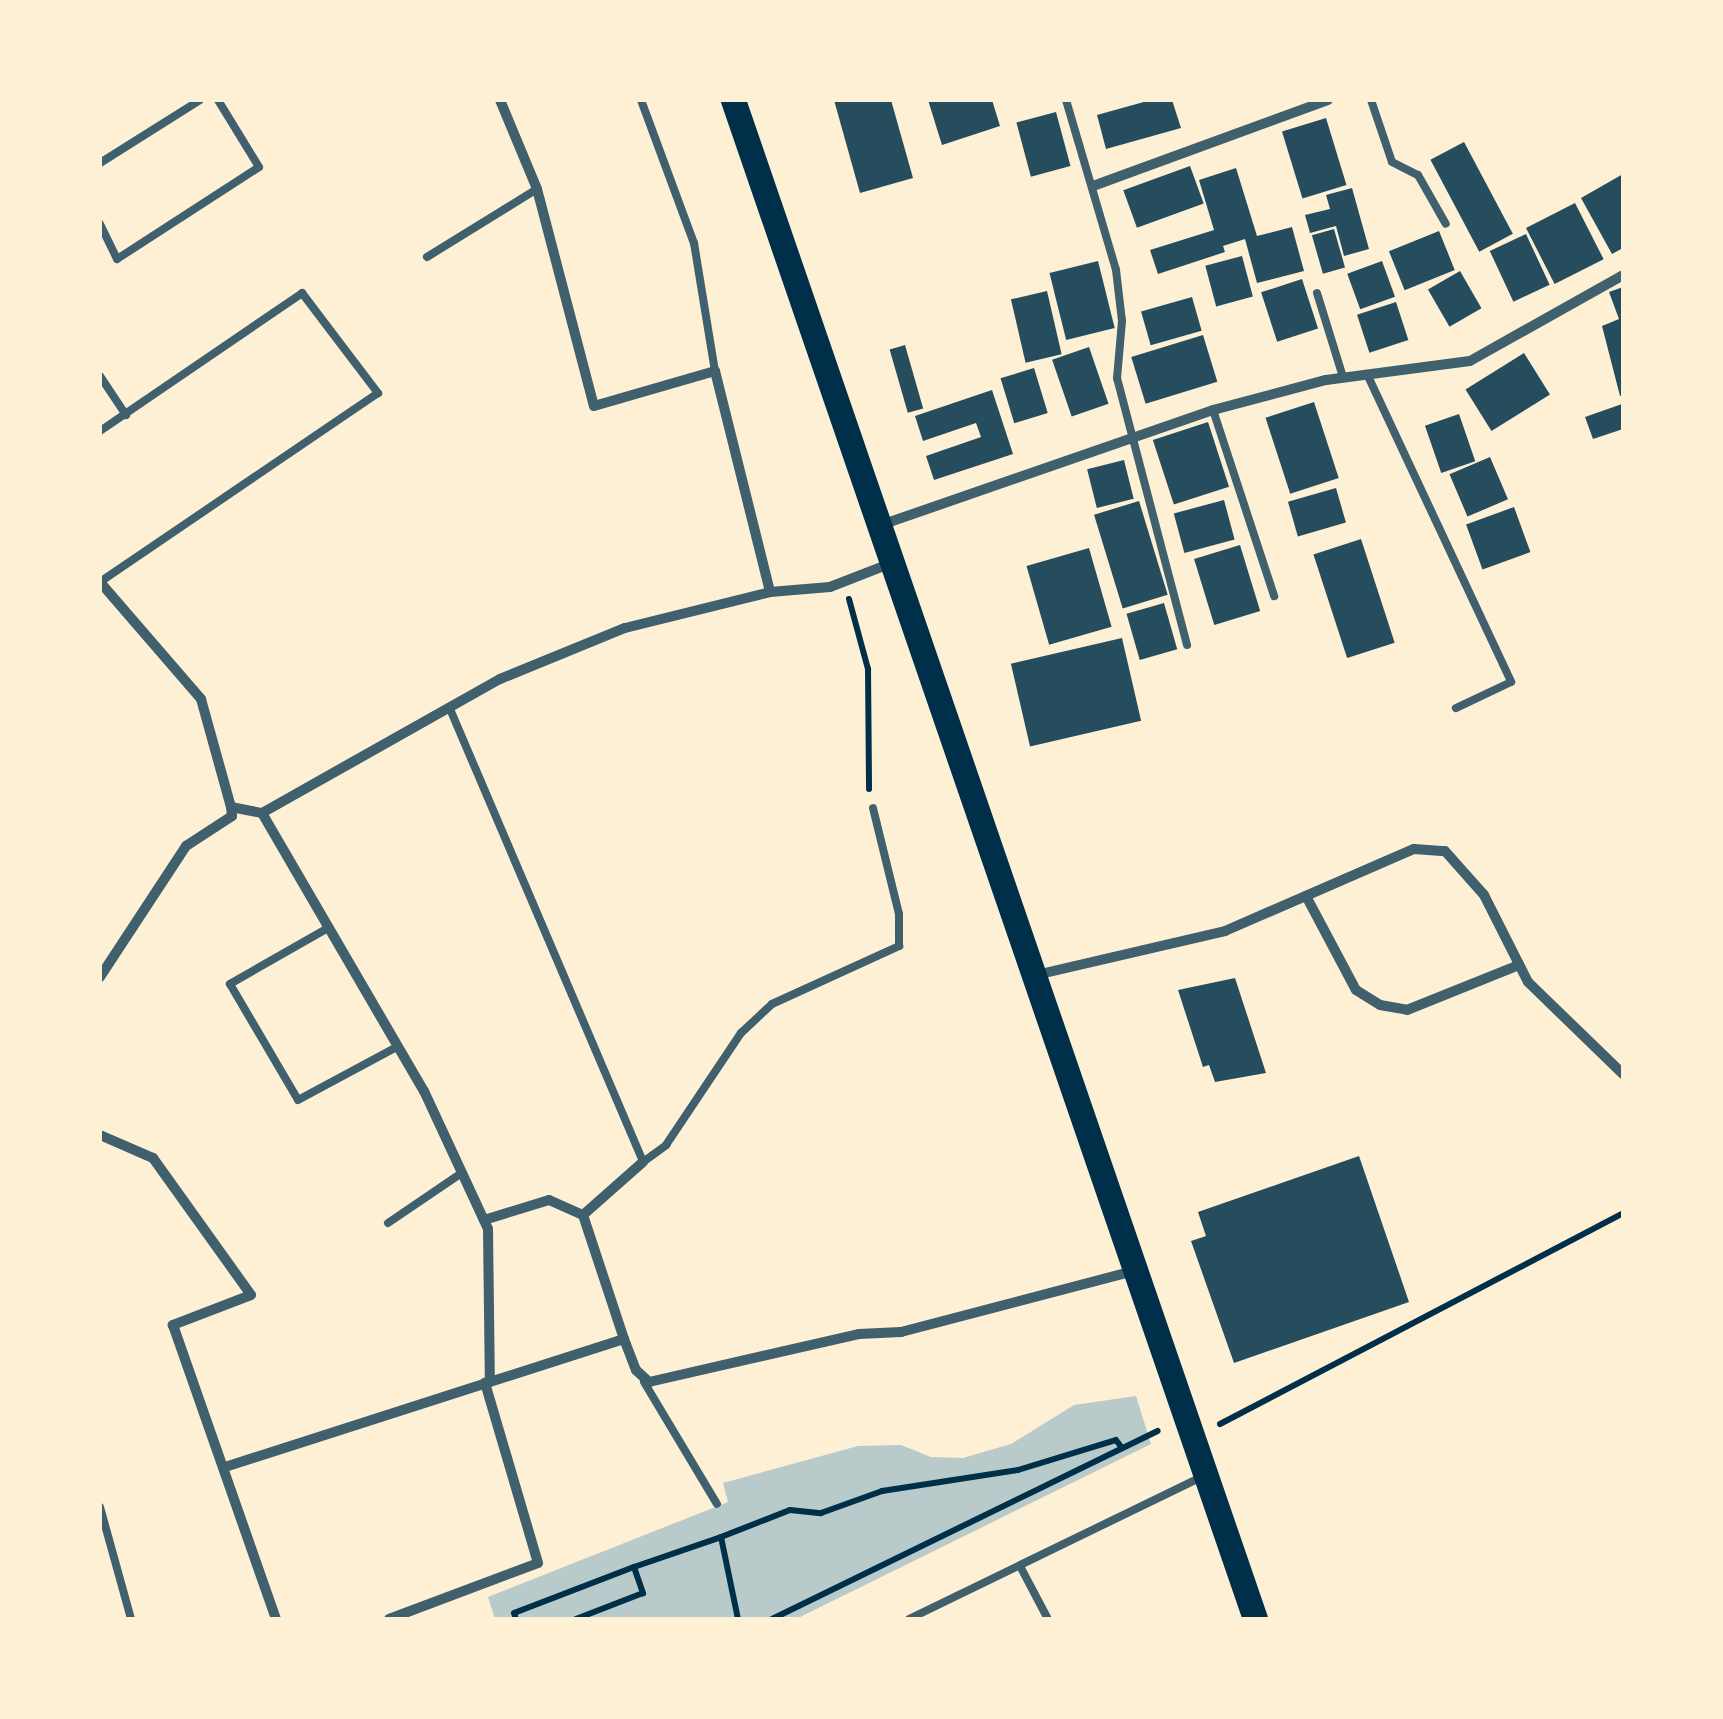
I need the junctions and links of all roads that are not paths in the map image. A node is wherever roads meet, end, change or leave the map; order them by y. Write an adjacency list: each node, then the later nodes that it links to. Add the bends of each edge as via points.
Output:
1 (200, 100): 9 (lane)
2 (218, 100): 12 (lane, via 258,167 117,259)
3 (500, 100): 11 (street)
4 (641, 100): 17 (lane, via 694,244)
5 (733, 100): 25 (main road)
6 (1066, 100): 10 (lane)
7 (1328, 100): 10 (street)
8 (1371, 100): 13 (lane, via 1392,162 1418,174)
9 (100, 162)
10 (1092, 186): 24 (lane, via 1116,270 1122,321 1118,378)
11 (537, 189): 14 (lane); 17 (street, via 594,406)
12 (100, 224)
13 (1446, 224)
14 (427, 257)
15 (1623, 275): 18 (street, via 1470,361)
16 (1317, 293): 20 (lane)
17 (716, 371): 28 (street)
18 (1367, 374): 20 (street); 31 (lane, via 1511,682)
19 (100, 376): 22 (lane)
20 (1343, 377): 21 (street)
21 (1213, 410): 24 (street); 29 (lane)
22 (126, 415): 23 (lane); 27 (lane, via 302,293 378,394)
23 (100, 431)
24 (1130, 437): 25 (street); 30 (lane)
25 (880, 526): 26 (main road)
26 (893, 563): 28 (street, via 845,584); 39 (main road)
27 (100, 582): 33 (street, via 201,699)
28 (770, 592): 32 (street, via 625,628 500,679)
29 (1274, 596)
30 (1187, 645)
31 (1456, 708)
32 (450, 709): 35 (street); 44 (lane)
33 (230, 807): 35 (street); 40 (street, via 232,816 186,846)
34 (872, 808): 44 (lane, via 899,914 898,946 772,1004 741,1032 666,1145)
35 (262, 813): 37 (street)
36 (1306, 896): 38 (street, via 1356,990 1380,1005 1408,1010); 38 (street, via 1414,849 1444,851 1484,895); 39 (street, via 1225,931)
37 (328, 928): 41 (street); 41 (lane, via 230,984 298,1100)
38 (1519, 965): 42 (street, via 1528,982)
39 (1035, 975): 49 (main road)
40 (100, 976)
41 (396, 1048): 45 (street)
42 (1623, 1074)
43 (100, 1134): 53 (street, via 153,1158 251,1295 172,1325)
44 (643, 1162): 46 (street)
45 (460, 1174): 47 (street); 48 (lane)
46 (583, 1215): 47 (street, via 549,1200); 50 (street)
47 (484, 1220): 52 (street)
48 (388, 1224)
49 (1136, 1270): 51 (street, via 901,1332 859,1334 649,1382); 54 (main road)
50 (624, 1339): 51 (street); 52 (street)
51 (636, 1370): 55 (lane)
52 (488, 1382): 53 (street); 61 (street, via 538,1564)
53 (225, 1467): 60 (street)
54 (1205, 1475): 57 (lane); 65 (main road)
55 (718, 1504)
56 (100, 1507): 59 (lane)
57 (1020, 1566): 58 (lane); 64 (lane)
58 (937, 1609): 62 (lane); 63 (lane)
59 (132, 1619)
60 (276, 1619)
61 (389, 1619)
62 (909, 1619)
63 (932, 1619)
64 (1048, 1619)
65 (1254, 1619)

